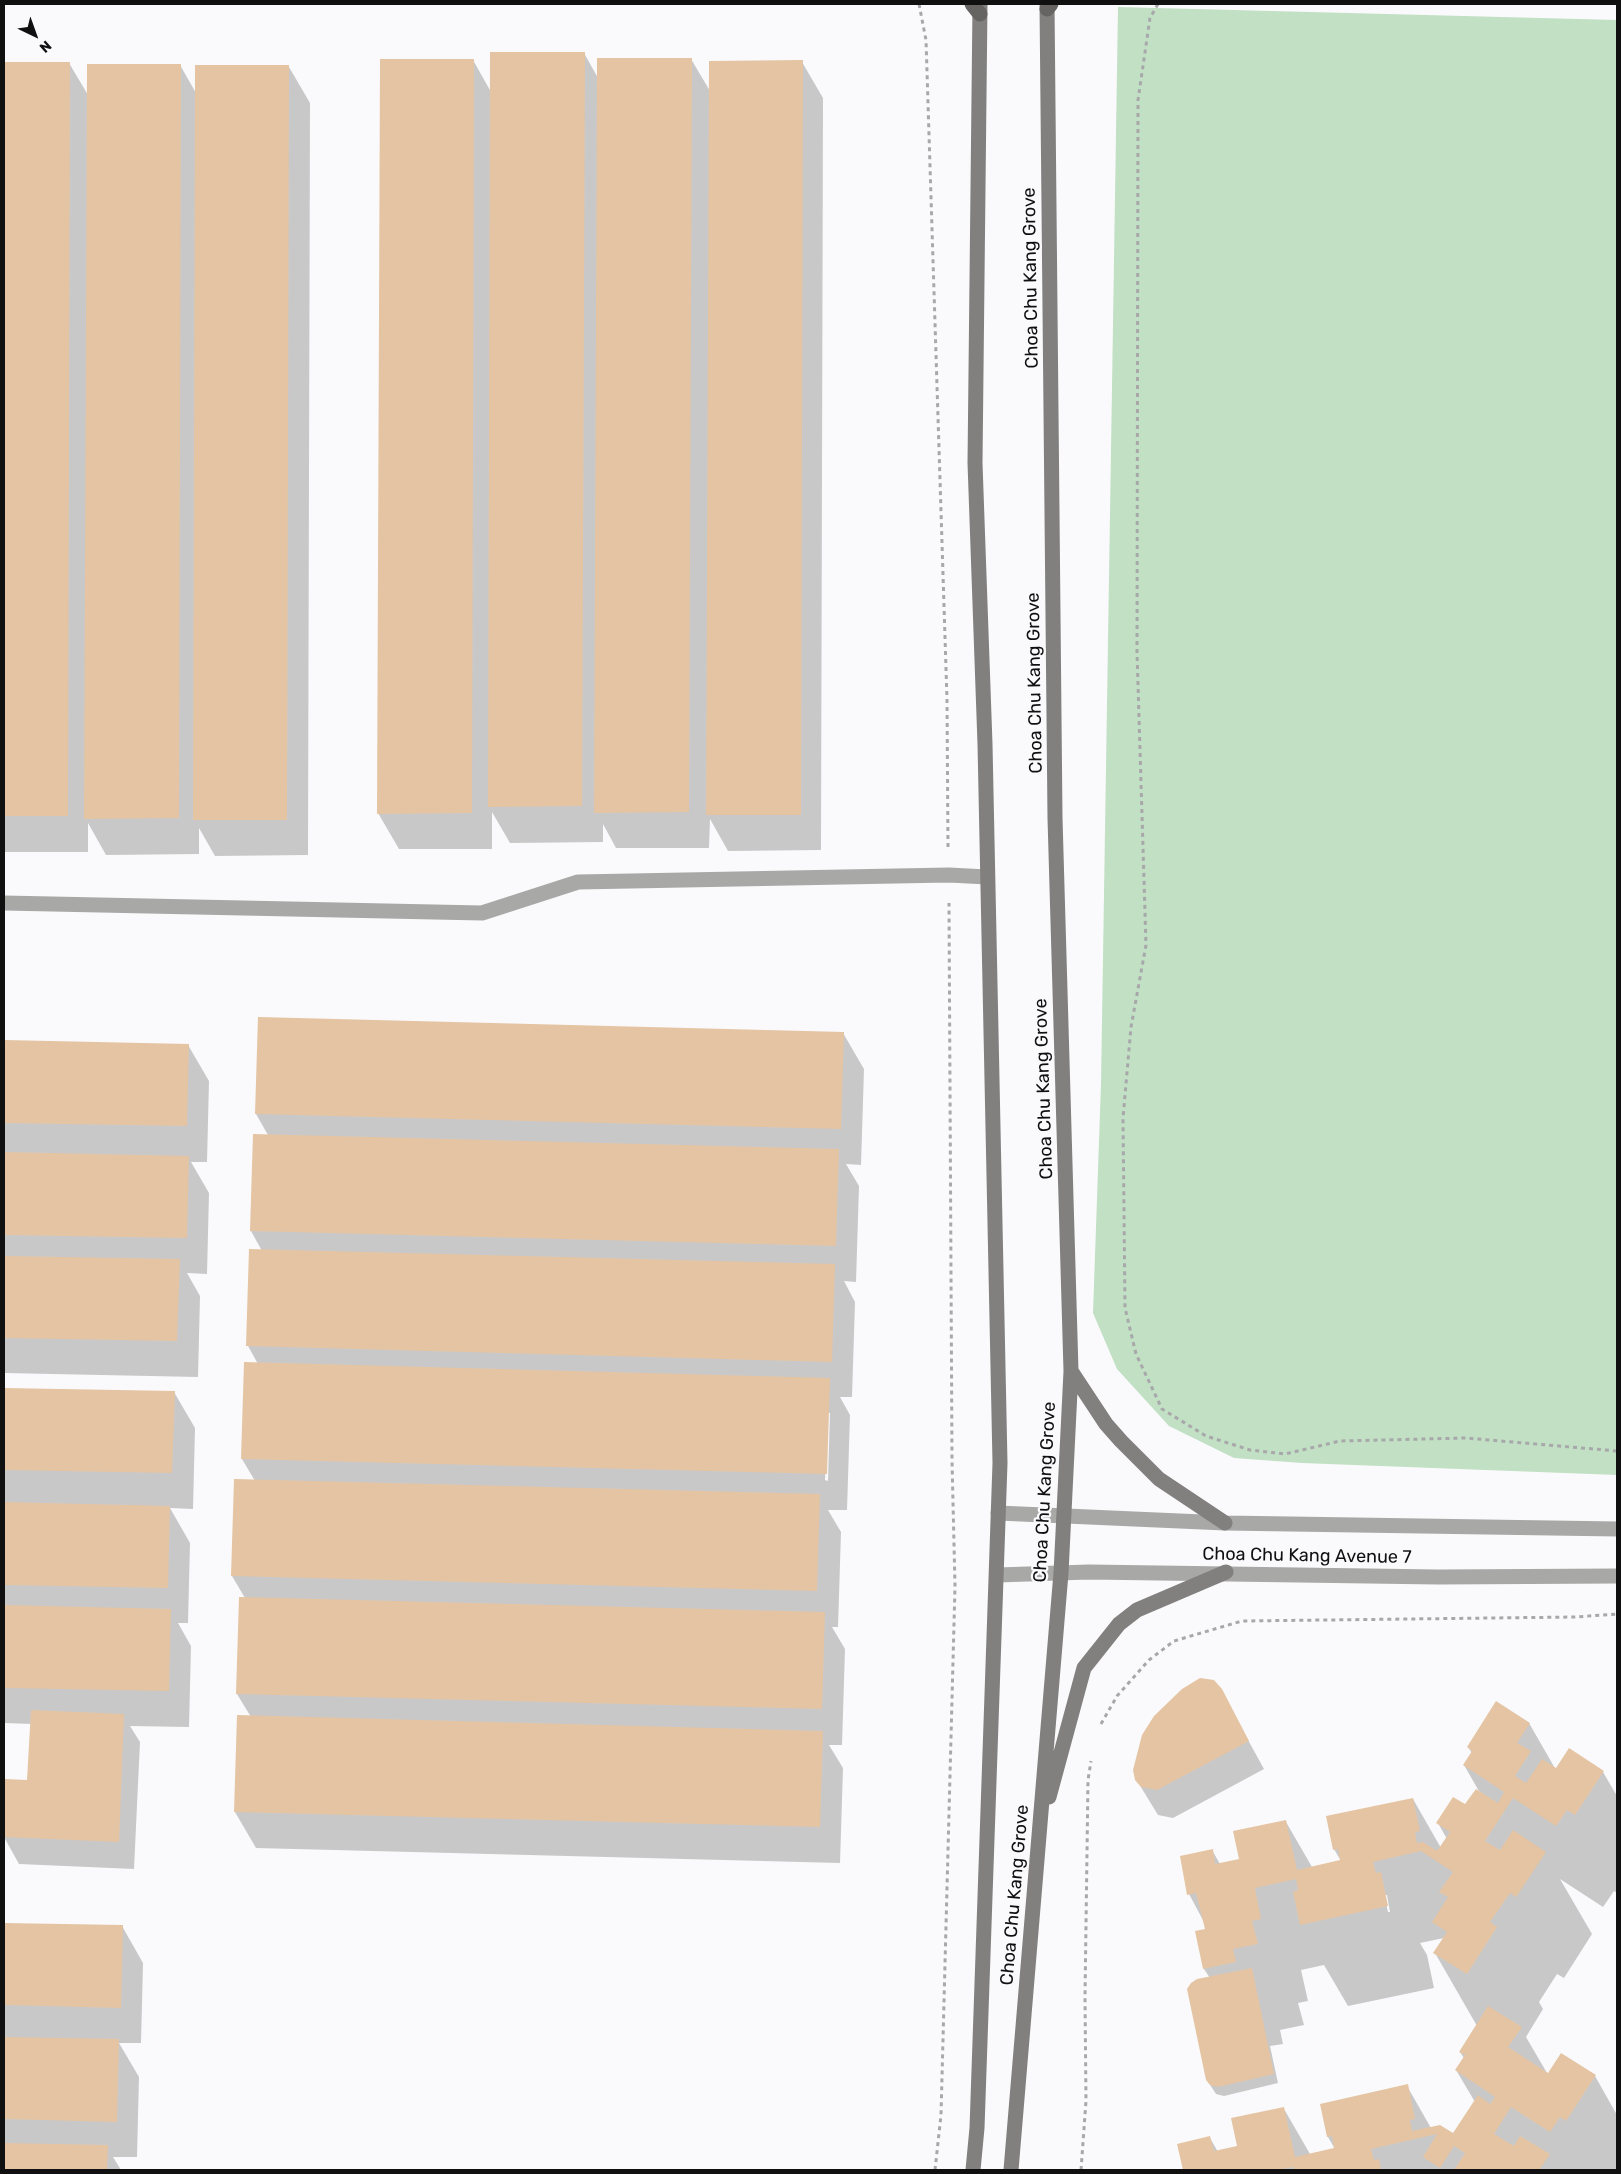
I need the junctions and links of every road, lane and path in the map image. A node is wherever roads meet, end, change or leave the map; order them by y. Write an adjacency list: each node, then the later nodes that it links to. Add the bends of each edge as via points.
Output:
1 (919, 4): 5 (path, via 927,50 948,700)
2 (1158, 4): 9 (path, via 1150,18 1138,100 1137,652 1146,945 1131,1027 1123,1118 1126,1308 1136,1354 1162,1409 1206,1436 1250,1450 1285,1454 1340,1441 1466,1438)
3 (1048, 5): 8 (street, Choa Chu Kang Grove, via 1055,818)
4 (978, 7): 6 (street, Choa Chu Kang Grove, via 975,463)
5 (948, 875): 6 (street); 7 (street, via 578,882 482,913); 22 (path, via 955,1586 941,2115)
6 (987, 877): 10 (street, Choa Chu Kang Grove, via 1000,1463)
7 (4, 903)
8 (1071, 1372): 11 (street, Choa Chu Kang Grove); 12 (street, via 1106,1424 1159,1479)
9 (1617, 1451)
10 (998, 1513): 11 (street, Choa Chu Kang Avenue 7); 16 (street, Choa Chu Kang Grove)
11 (1062, 1516): 12 (street, Choa Chu Kang Avenue 7); 15 (street, Choa Chu Kang Grove)
12 (1225, 1523): 13 (street, Choa Chu Kang Avenue 7)
13 (1617, 1529)
14 (1226, 1572): 15 (street, Choa Chu Kang Avenue 7); 17 (street, Choa Chu Kang Avenue 7, via 1438,1577); 21 (street, via 1137,1610 1119,1624 1084,1668)
15 (1061, 1573): 16 (street, Choa Chu Kang Avenue 7); 21 (street, Choa Chu Kang Grove)
16 (997, 1575): 23 (street, Choa Chu Kang Grove)
17 (1617, 1576)
18 (1617, 1614): 19 (path, via 1242,1621 1174,1640 1149,1660 1117,1696)
19 (1100, 1727)
20 (1092, 1753): 25 (path, via 1088,1780 1086,2101)
21 (1038, 1835): 24 (street, Choa Chu Kang Grove)
22 (935, 2170)
23 (973, 2170)
24 (1012, 2170)
25 (1081, 2170)

